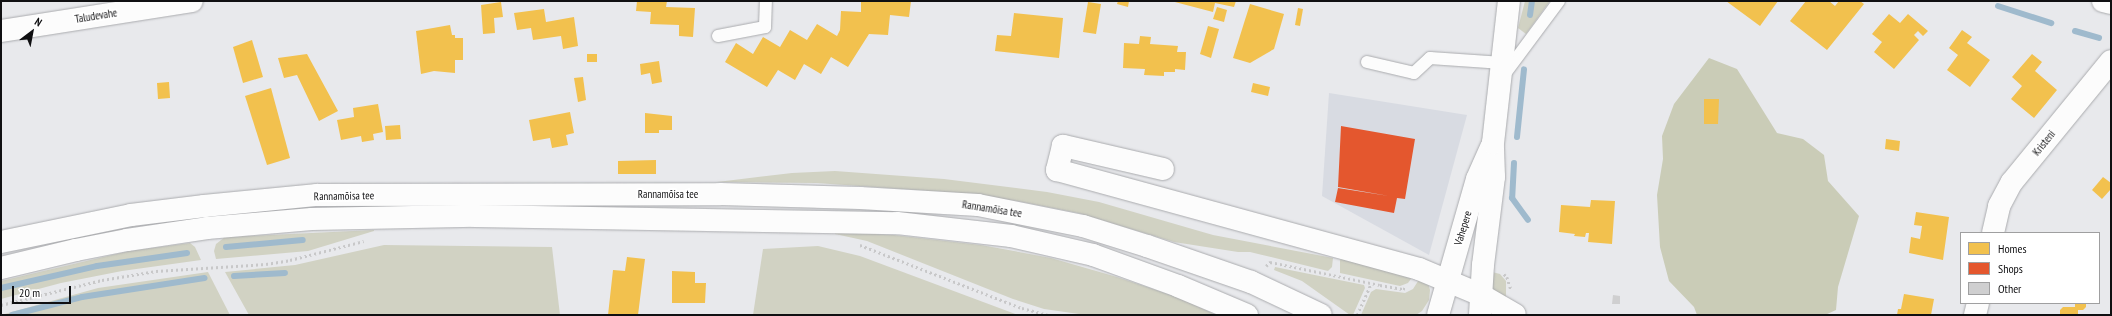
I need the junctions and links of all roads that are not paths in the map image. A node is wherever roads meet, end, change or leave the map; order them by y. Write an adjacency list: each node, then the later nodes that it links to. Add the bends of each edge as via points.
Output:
1 (192, 1): 7 (street, Taludevahe)
2 (766, 1): 8 (lane, via 765,27)
3 (1510, 1): 11 (street, Vahepere)
4 (1559, 1): 11 (lane)
5 (2103, 1): 6 (street)
6 (2111, 3)
7 (1, 31)
8 (718, 36)
9 (2111, 61): 14 (street, Kristeni, via 2012,182 1999,206)
10 (1367, 62): 11 (lane, via 1414,73 1430,58)
11 (1502, 71): 12 (street, Vahepere)
12 (1493, 143): 17 (street, Vahepere, via 1477,179); 19 (street, Vahepere, via 1494,177)
13 (1163, 169): 17 (street, via 1063,146 1057,170 1418,269)
14 (1993, 232)
15 (1, 242): 21 (street, Rannamõisa tee, via 131,215 317,196 720,194 860,198 978,205 1083,226 1251,282)
16 (1, 268): 20 (street, Rannamõisa tee, via 127,240 207,228 312,219 475,216 896,223 1011,236 1093,255)
17 (1446, 281): 19 (street); 22 (street, Vahepere)
18 (1978, 304): 24 (street)
19 (1480, 305): 23 (street)
20 (1247, 315)
21 (1321, 315)
22 (1438, 315)
23 (1515, 315)
24 (1975, 315)

